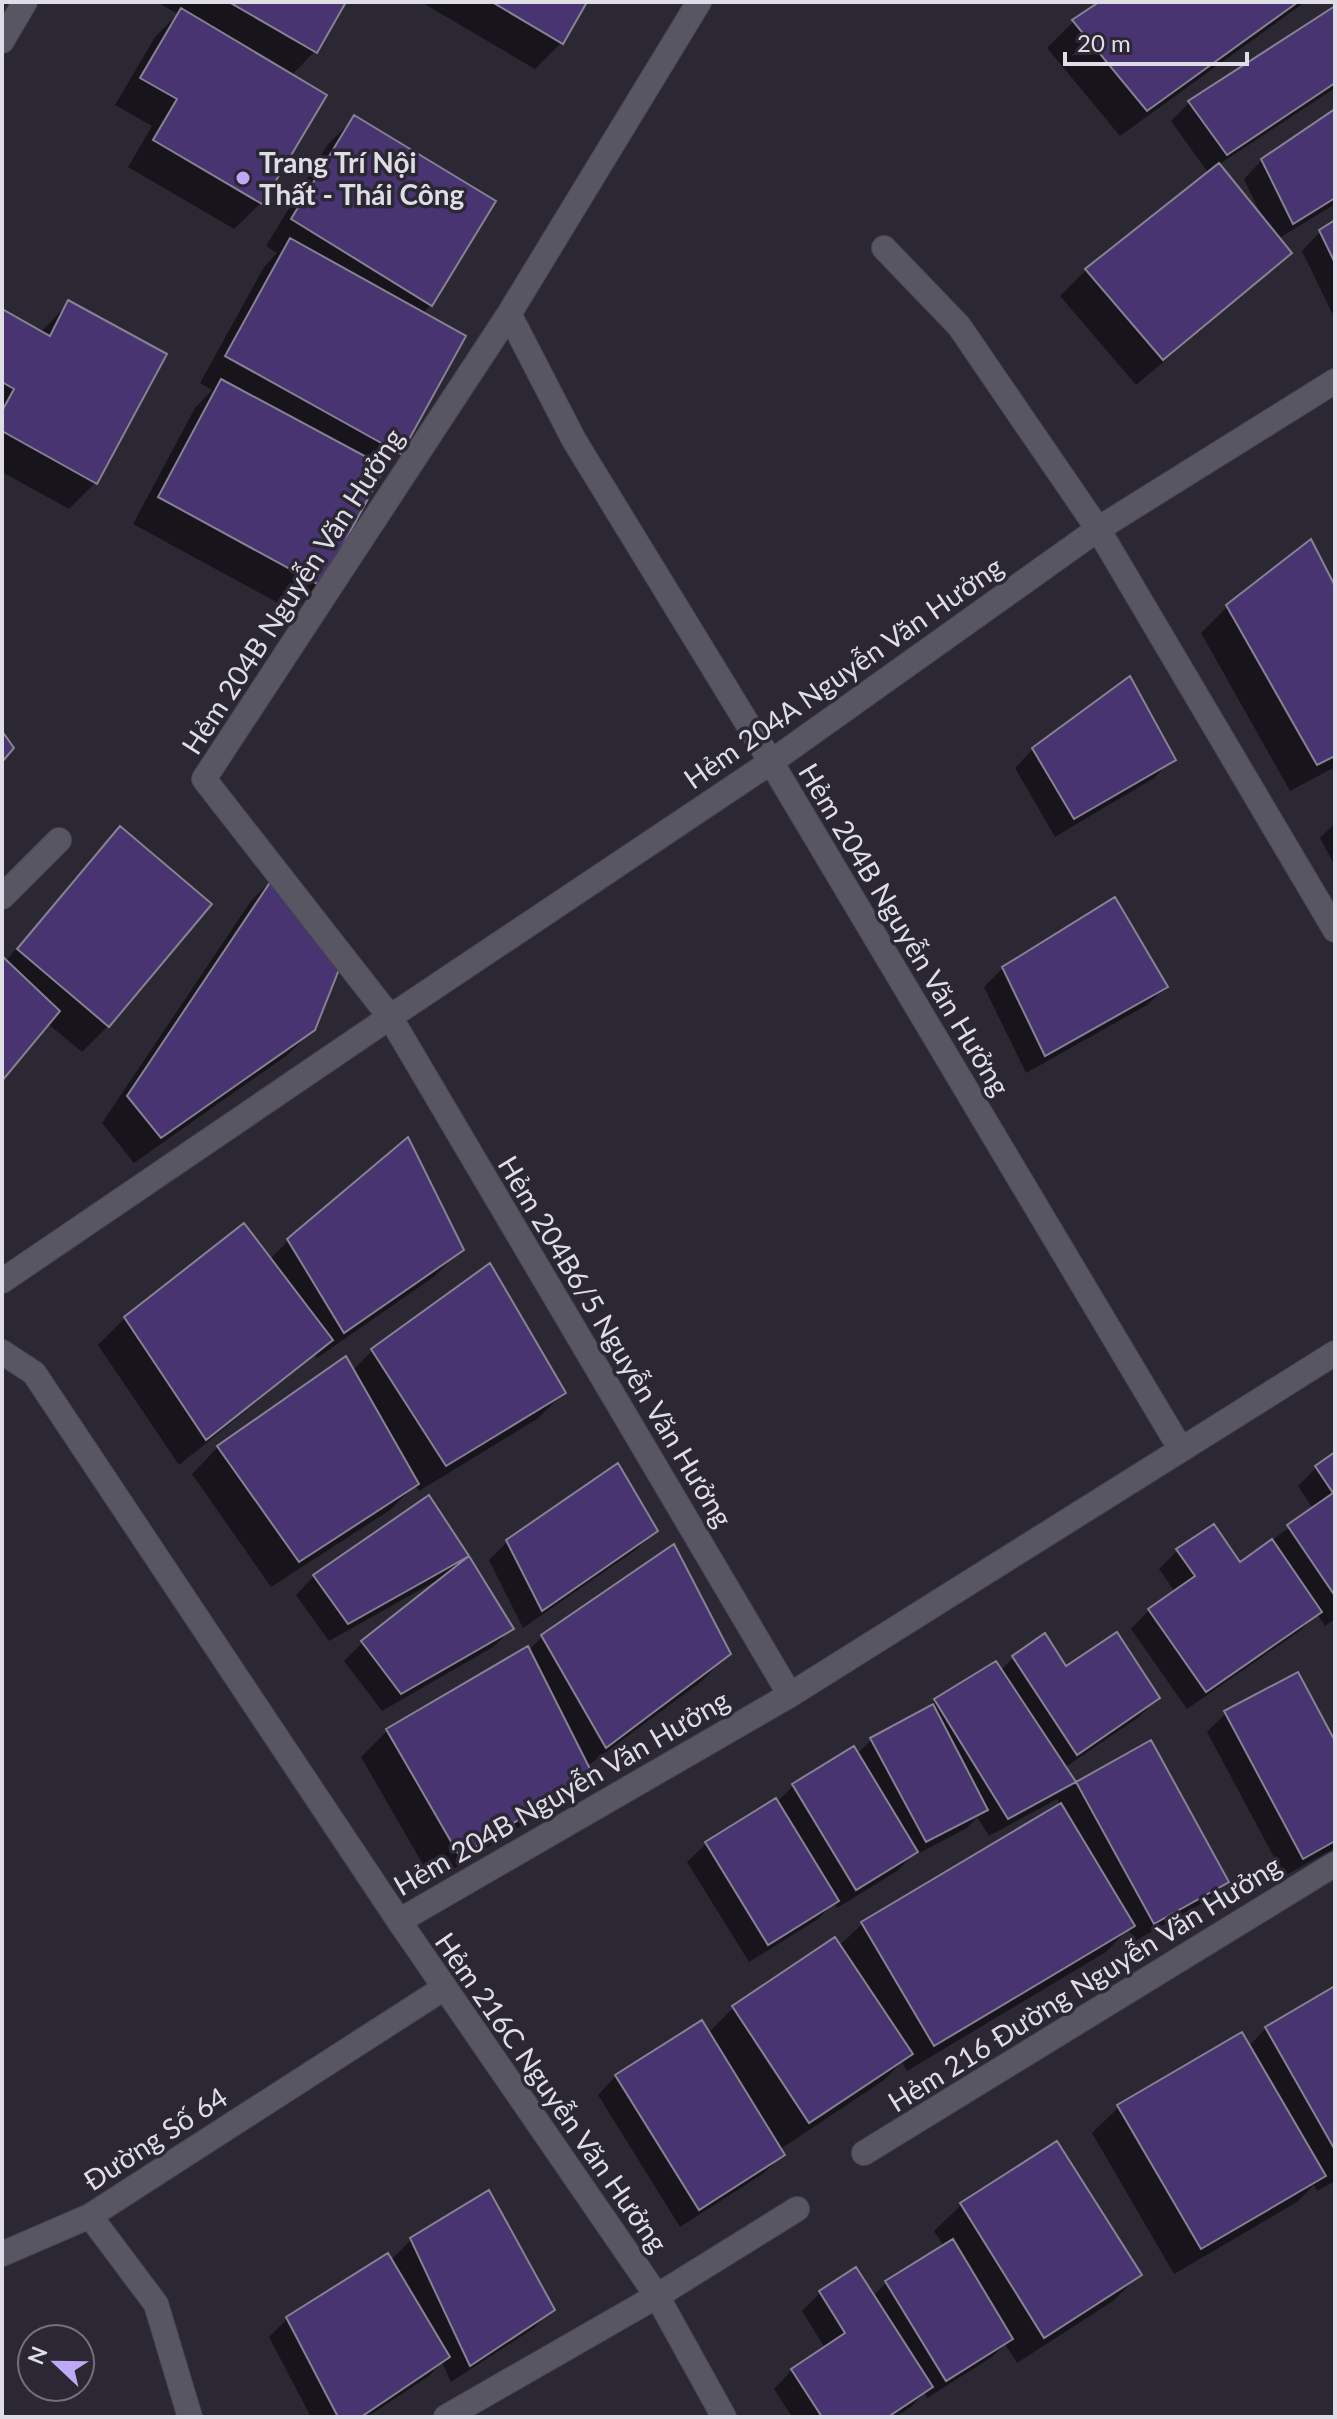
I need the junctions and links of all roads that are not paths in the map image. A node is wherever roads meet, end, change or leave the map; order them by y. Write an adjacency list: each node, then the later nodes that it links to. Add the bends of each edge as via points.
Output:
1 (25, 2): 3 (street)
2 (699, 2): 5 (street, Hẻm 204B Nguyễn Văn Hưởng)
3 (2, 41)
4 (884, 248): 7 (street, via 959,326)
5 (509, 314): 8 (street, Hẻm 204B Nguyễn Văn Hưởng, via 574,440); 12 (street, Hẻm 204B Nguyễn Văn Hưởng, via 204,779)
6 (1335, 381): 7 (street, Hẻm 204A Nguyễn Văn Hưởng)
7 (1098, 529): 8 (street, Hẻm 204A Nguyễn Văn Hưởng); 11 (street)
8 (771, 762): 12 (street, Hẻm 204A Nguyễn Văn Hưởng); 16 (street, Hẻm 204B Nguyễn Văn Hưởng)
9 (59, 840): 10 (street)
10 (2, 897)
11 (1335, 930)
12 (390, 1017): 13 (street); 17 (street, Hẻm 204B6/5 Nguyễn Văn Hưởng)
13 (2, 1281)
14 (2, 1352): 19 (street, Hẻm 204B Nguyễn Văn Hưởng, via 34,1373)
15 (1335, 1353): 16 (street, Hẻm 204B Nguyễn Văn Hưởng)
16 (1180, 1448): 17 (street, Hẻm 204B Nguyễn Văn Hưởng)
17 (790, 1695): 19 (street, Hẻm 204B Nguyễn Văn Hưởng)
18 (1335, 1864): 21 (street, Hẻm 216 Đường Nguyễn Văn Hưởng)
19 (399, 1921): 20 (street, Hẻm 216C Nguyễn Văn Hưởng)
20 (444, 1988): 23 (street, Đường Số 64); 25 (street, Hẻm 216C Nguyễn Văn Hưởng)
21 (864, 2153)
22 (797, 2209): 25 (street)
23 (90, 2216): 24 (street); 26 (street, Đường Số 64, via 156,2304)
24 (2, 2254)
25 (657, 2296): 27 (street); 28 (street, Hẻm 216C Nguyễn Văn Hưởng)
26 (190, 2417)
27 (446, 2417)
28 (724, 2417)

